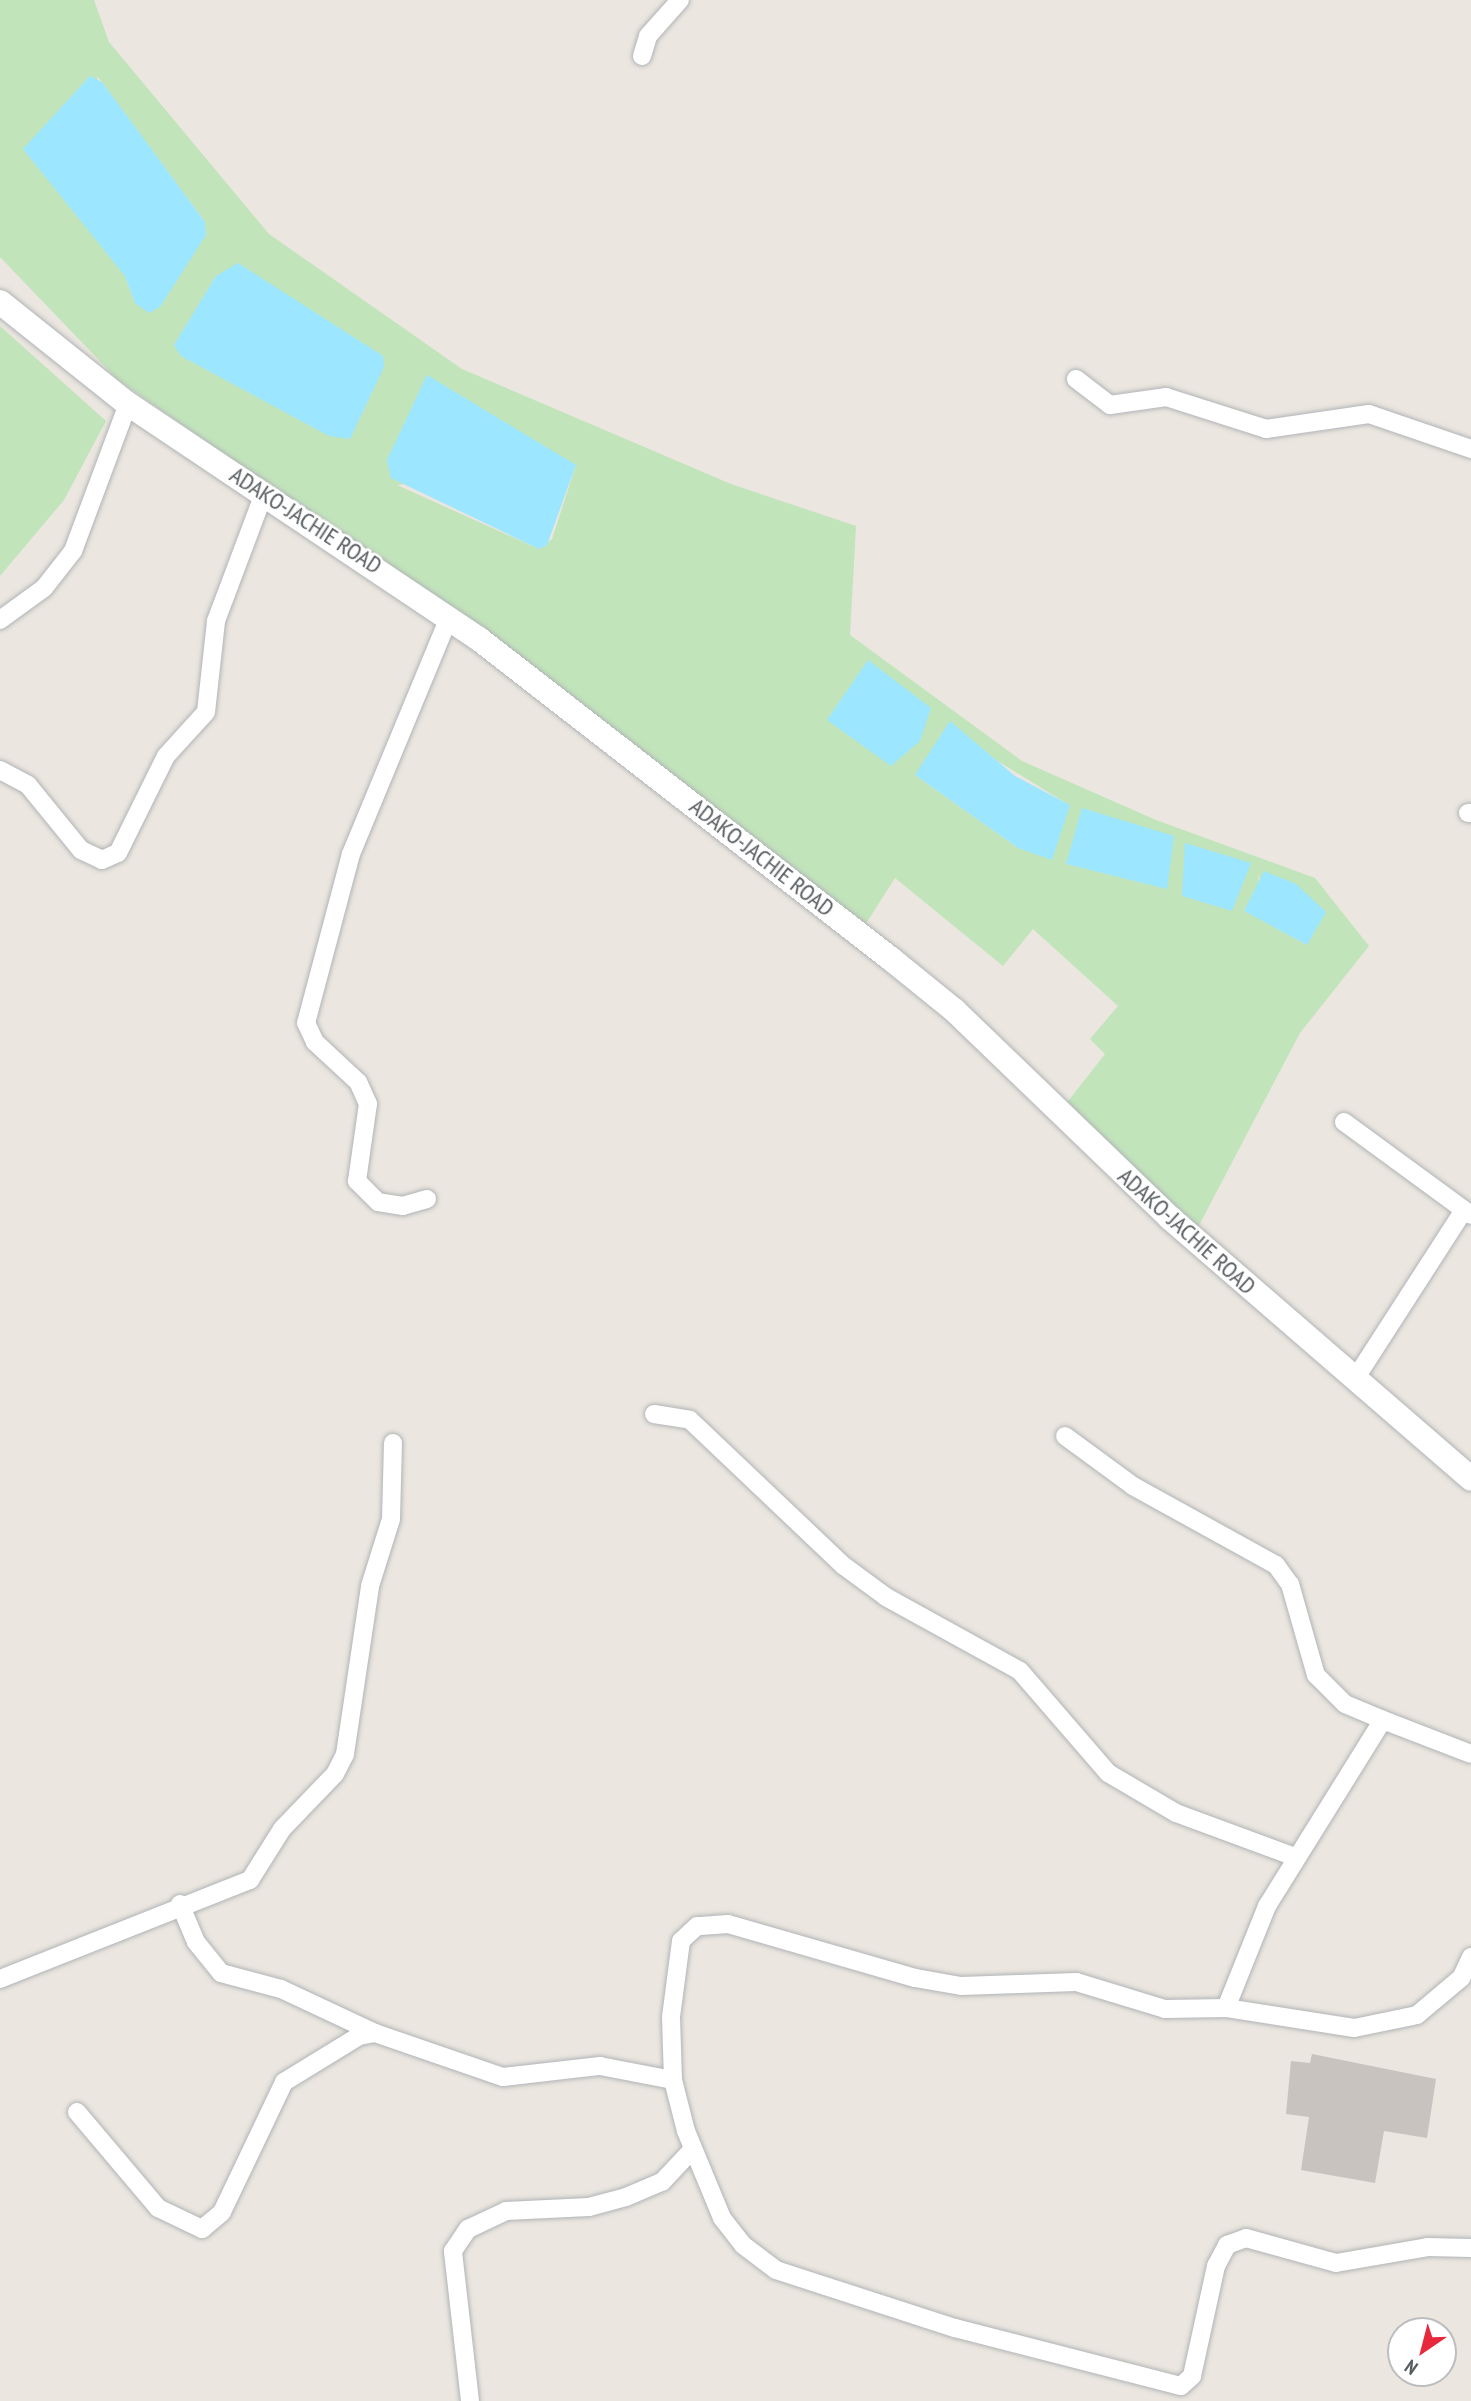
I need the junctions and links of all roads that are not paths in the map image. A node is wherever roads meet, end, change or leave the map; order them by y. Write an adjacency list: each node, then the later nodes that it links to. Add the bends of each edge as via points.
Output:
1 (680, 0): 2 (street, via 648,36)
2 (642, 56)
3 (0, 302): 5 (street, ADAKO-JACHIE ROAD)
4 (1076, 379): 6 (street, via 1110,405 1166,397 1266,429 1369,414)
5 (128, 404): 7 (street, ADAKO-JACHIE ROAD); 9 (street, via 73,551 44,588)
6 (1471, 449)
7 (264, 494): 8 (street, ADAKO-JACHIE ROAD); 10 (street, via 219,611 206,712 166,756 118,853 102,860 81,850 28,785)
8 (449, 617): 12 (street, via 351,854 306,1023 315,1042 358,1082 368,1104 357,1181 378,1202 403,1206); 14 (street, ADAKO-JACHIE ROAD, via 954,1010 1170,1218)
9 (0, 620)
10 (0, 770)
11 (1344, 1122): 13 (street)
12 (427, 1199)
13 (1467, 1213): 14 (street)
14 (1355, 1379): 18 (street, ADAKO-JACHIE ROAD)
15 (654, 1414): 21 (street, via 691,1420 844,1566 886,1597 1020,1671 1108,1773 1175,1813)
16 (1065, 1436): 19 (street, via 1144,1493 1276,1565 1290,1584 1315,1675 1345,1704)
17 (393, 1443): 22 (street, via 391,1519 357,1645 345,1754 250,1880 220,1896)
18 (1471, 1479)
19 (1383, 1720): 20 (street); 21 (street)
20 (1471, 1755)
21 (1295, 1857): 25 (street)
22 (180, 1904): 24 (street); 26 (street, via 195,1942 221,1973 281,1989)
23 (1471, 1957): 25 (street, via 1461,1978 1417,2015 1379,2026 1325,2026)
24 (0, 1979)
25 (1226, 2008): 27 (street, via 1166,2009 1076,1982 927,1980 728,1924 697,1926 681,1941 671,2017)
26 (375, 2033): 27 (street, via 503,2077 600,2066); 28 (street, via 294,2071 222,2212 202,2229 158,2208)
27 (673, 2080): 29 (street)
28 (77, 2112)
29 (693, 2149): 30 (street, via 722,2218 743,2245 776,2270 955,2328 1167,2385 1181,2386 1192,2376 1216,2266 1227,2245 1246,2238 1336,2263 1428,2248); 31 (street, via 662,2182 626,2197 589,2207 506,2211 468,2229 453,2251)
30 (1471, 2248)
31 (470, 2401)

